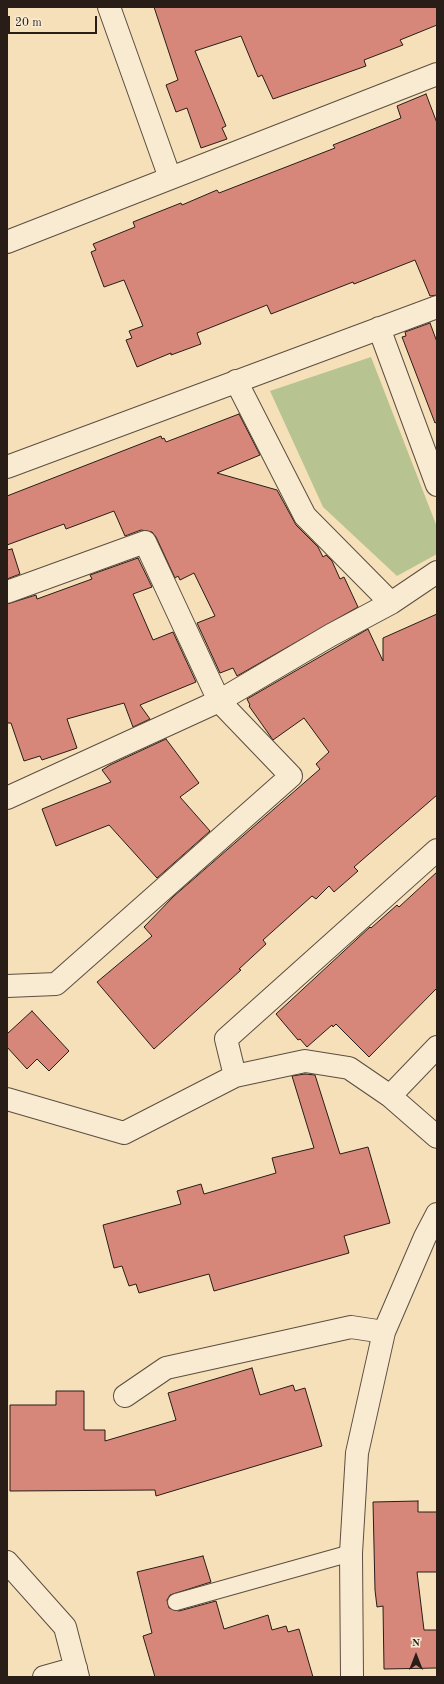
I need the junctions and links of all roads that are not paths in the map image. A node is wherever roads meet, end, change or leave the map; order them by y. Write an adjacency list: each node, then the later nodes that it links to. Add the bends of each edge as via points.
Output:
1 (109, 7): 3 (street)
2 (437, 74): 3 (street)
3 (170, 178): 4 (street)
4 (7, 242)
5 (437, 307): 6 (street)
6 (379, 328): 7 (street); 9 (street)
7 (236, 381): 8 (street); 12 (street, via 304,516)
8 (7, 467)
9 (437, 485)
10 (437, 572): 12 (street)
11 (7, 592): 13 (street, via 145,542)
12 (391, 603): 13 (street)
13 (219, 700): 14 (street); 16 (street, via 292,776 56,984)
14 (7, 798)
15 (437, 850): 18 (street, via 226,1038)
16 (7, 986)
17 (437, 1048): 19 (street)
18 (235, 1076): 19 (street, via 304,1061 349,1068); 20 (street, via 124,1133)
19 (390, 1096): 21 (street)
20 (7, 1099)
21 (437, 1137)
22 (437, 1214): 23 (street)
23 (384, 1332): 24 (street, via 351,1326 166,1368); 25 (street, via 357,1453)
24 (125, 1396)
25 (351, 1554): 27 (lane); 30 (street)
26 (7, 1562): 28 (street, via 64,1627)
27 (176, 1602)
28 (77, 1673): 29 (street)
29 (44, 1677)
30 (352, 1677)

